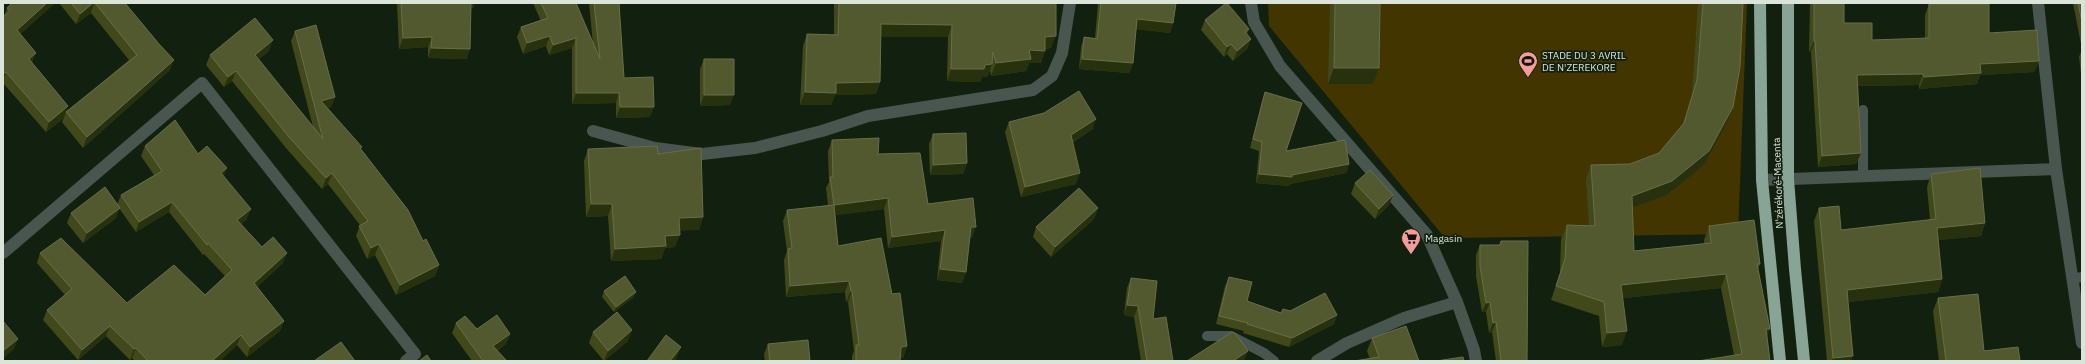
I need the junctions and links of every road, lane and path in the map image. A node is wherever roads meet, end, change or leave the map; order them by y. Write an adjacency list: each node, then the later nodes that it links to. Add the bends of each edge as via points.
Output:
1 (1070, 3): 7 (street, via 1062,53 1052,76 1033,90 868,116 755,148 710,153 655,148)
2 (1251, 3): 14 (street, via 1254,22 1280,66 1427,235)
3 (1760, 3): 11 (highway)
4 (1788, 3): 10 (highway, N'zérékoré-Macenta)
5 (2038, 3): 8 (street)
6 (1864, 110): 9 (lane)
7 (593, 131)
8 (2056, 170): 9 (street); 13 (street)
9 (1862, 175): 10 (street)
10 (1788, 179): 11 (street); 22 (highway, N'zérékoré-Macenta)
11 (1762, 180): 21 (highway)
12 (3, 253): 17 (street, via 202,82 415,354)
13 (2077, 278): 16 (street)
14 (1458, 302): 19 (street, via 1404,318 1347,343); 20 (street)
15 (1206, 336): 18 (lane, via 1231,336)
16 (2082, 343)
17 (406, 361)
18 (1274, 361)
19 (1317, 361)
20 (1476, 361)
21 (1780, 361)
22 (1804, 361)

